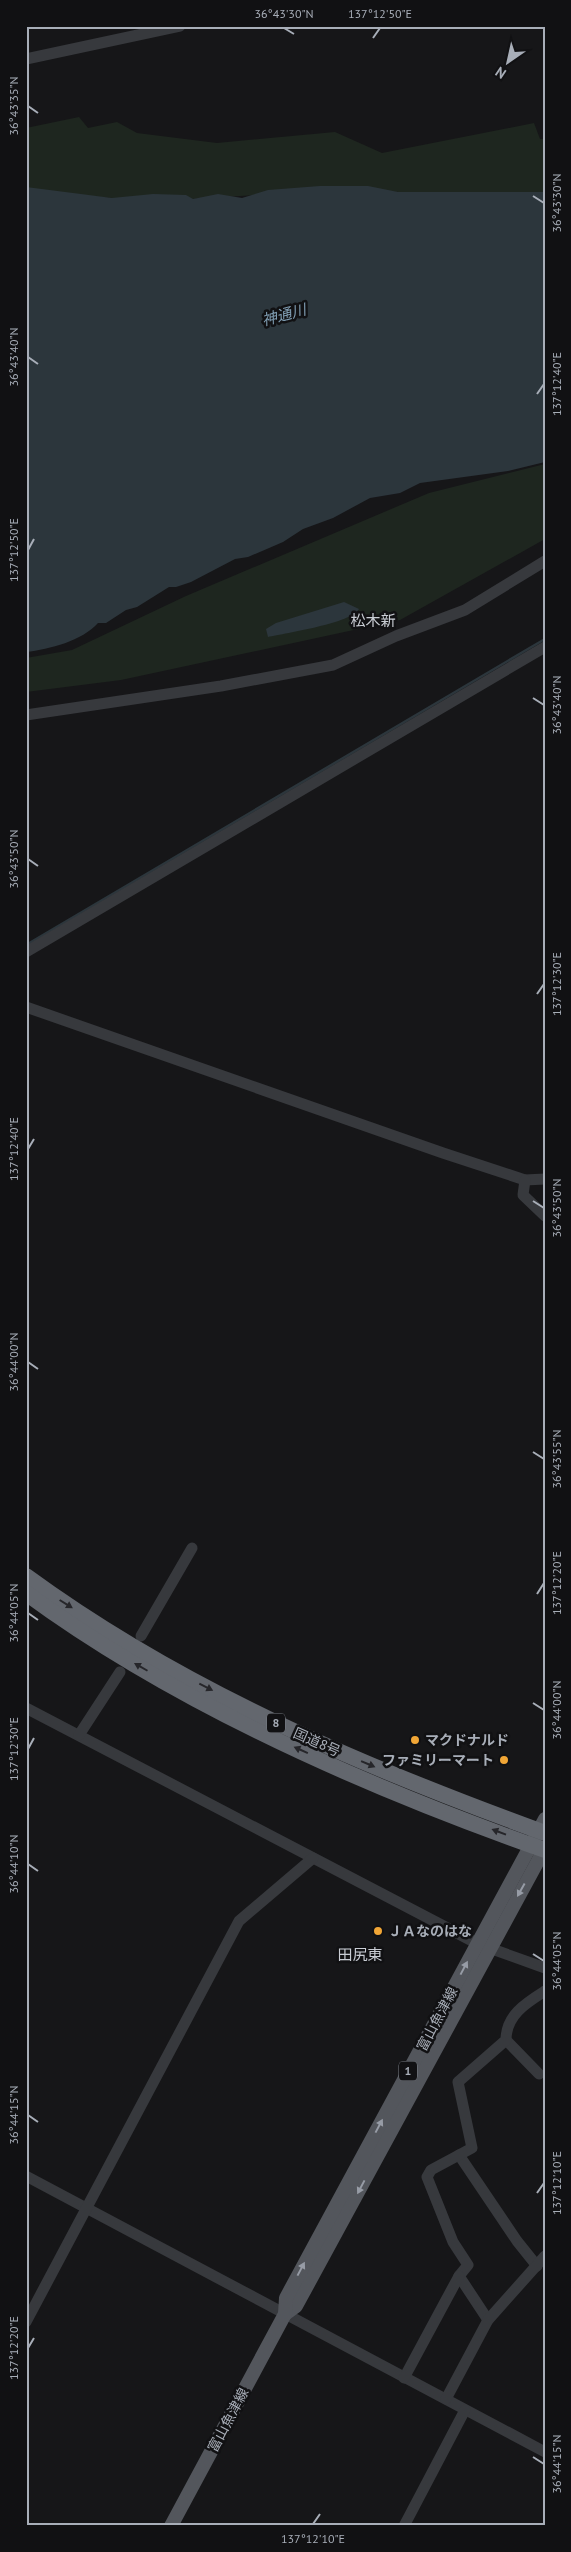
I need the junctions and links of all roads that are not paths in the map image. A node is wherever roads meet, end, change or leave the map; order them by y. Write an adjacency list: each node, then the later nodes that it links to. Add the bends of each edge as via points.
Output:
1 (180, 26): 2 (street)
2 (26, 60)
3 (545, 561): 5 (street, via 465,610 396,636 333,665 221,686)
4 (545, 647): 6 (street)
5 (26, 715)
6 (26, 952)
7 (26, 1007): 9 (street)
8 (545, 1179): 9 (street)
9 (525, 1180): 10 (street, via 523,1195)
10 (545, 1216)
11 (192, 1548): 14 (street)
12 (26, 1576): 18 (highway, 国道8号 / 8, one-way to 18, via 122,1640 278,1724)
13 (26, 1593): 18 (highway, 国道8号 / 8, one-way to 13, via 376,1784 271,1737 115,1652)
14 (141, 1636)
15 (120, 1672): 17 (street)
16 (26, 1708): 17 (street)
17 (80, 1735): 19 (street)
18 (542, 1839): 20 (main road, 富山魚津線 / 1)
19 (313, 1858): 20 (street); 27 (street, via 239,1921)
20 (484, 1946): 21 (street); 30 (main road, 富山魚津線 / 1, via 286,2298)
21 (545, 1968)
22 (545, 1991): 23 (street, via 520,2007 506,2031)
23 (506, 2040): 24 (street); 25 (street, via 458,2082 472,2148)
24 (543, 2075)
25 (459, 2155): 28 (street, via 517,2241); 29 (street, via 431,2170 428,2176 453,2242 468,2265)
26 (26, 2176): 27 (street)
27 (87, 2208): 30 (street); 32 (street)
28 (541, 2261): 31 (street)
29 (459, 2276): 31 (street); 33 (street)
30 (285, 2314): 33 (street); 37 (main road, 富山魚津線 / 1)
31 (488, 2320): 34 (street)
32 (26, 2322)
33 (404, 2378): 34 (street)
34 (446, 2399): 35 (street)
35 (465, 2410): 36 (street); 38 (street)
36 (545, 2452)
37 (171, 2526)
38 (404, 2526)

